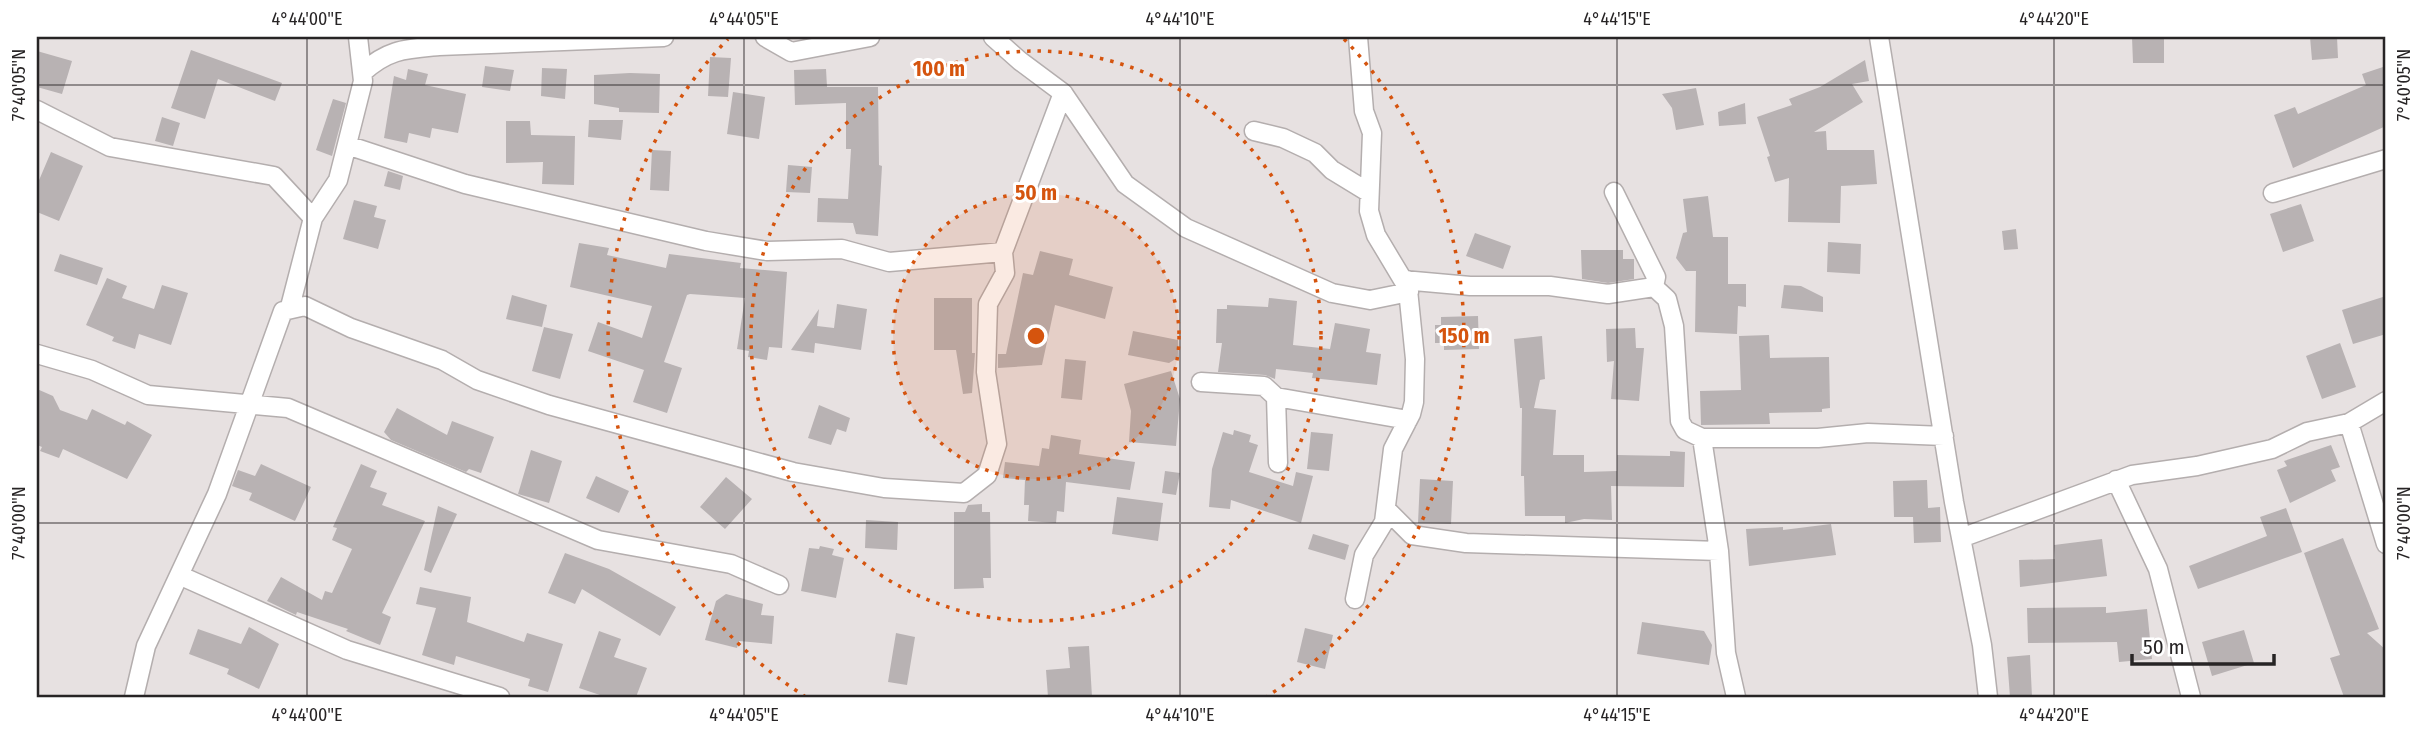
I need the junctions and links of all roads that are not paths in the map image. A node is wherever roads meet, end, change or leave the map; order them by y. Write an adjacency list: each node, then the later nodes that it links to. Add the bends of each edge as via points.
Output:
1 (358, 37): 9 (street)
2 (664, 37): 8 (street)
3 (765, 37): 4 (street, via 791,52)
4 (870, 37)
5 (993, 37): 10 (street)
6 (1359, 37): 15 (street, via 1364,111 1372,133)
7 (1879, 37): 30 (street)
8 (439, 42): 9 (street, via 399,49)
9 (362, 73): 13 (street)
10 (1063, 93): 19 (street); 20 (street, via 1125,184 1186,228 1332,293 1370,300)
11 (37, 110): 18 (street, via 110,147 274,176)
12 (1254, 131): 15 (street, via 1315,153 1332,170)
13 (347, 145): 18 (street, via 338,180); 19 (street, via 465,184 767,251 842,249 889,262)
14 (2386, 159): 17 (street)
15 (1368, 192): 20 (street, via 1376,235)
16 (1614, 192): 21 (street, via 1656,277)
17 (2273, 193)
18 (313, 218): 22 (street)
19 (1003, 252): 22 (street, via 1005,273 988,304 986,372 997,444 987,475 964,493 884,488 793,472 722,453 549,405 477,380 442,360 351,328 306,306)
20 (1408, 286): 21 (street, via 1550,286 1608,294); 28 (street, via 1415,359 1414,402)
21 (1654, 287): 31 (street, via 1667,299 1674,326 1680,421 1685,430)
22 (290, 307): 27 (street, via 284,311)
23 (37, 354): 27 (street, via 92,370 148,395)
24 (1201, 382): 25 (street, via 1264,386)
25 (1276, 397): 28 (street); 32 (street)
26 (2386, 401): 29 (street)
27 (251, 403): 38 (street); 39 (street, via 289,408 598,540 731,564)
28 (1408, 419): 34 (street, via 1394,449)
29 (2349, 423): 33 (street, via 2307,432 2272,449); 36 (street)
30 (1944, 436): 31 (street, via 1868,433); 35 (street)
31 (1702, 439): 37 (street)
32 (1278, 463)
33 (2116, 480): 35 (street); 45 (street, via 2158,569)
34 (1386, 509): 37 (street, via 1412,535 1466,543); 40 (street, via 1384,522 1364,555)
35 (1961, 538): 44 (street)
36 (2386, 544)
37 (1719, 551): 43 (street, via 1726,653)
38 (181, 576): 41 (street, via 347,650); 42 (street, via 146,646)
39 (779, 585)
40 (1355, 599)
41 (495, 696)
42 (134, 697)
43 (1736, 697)
44 (1988, 697)
45 (2190, 697)

